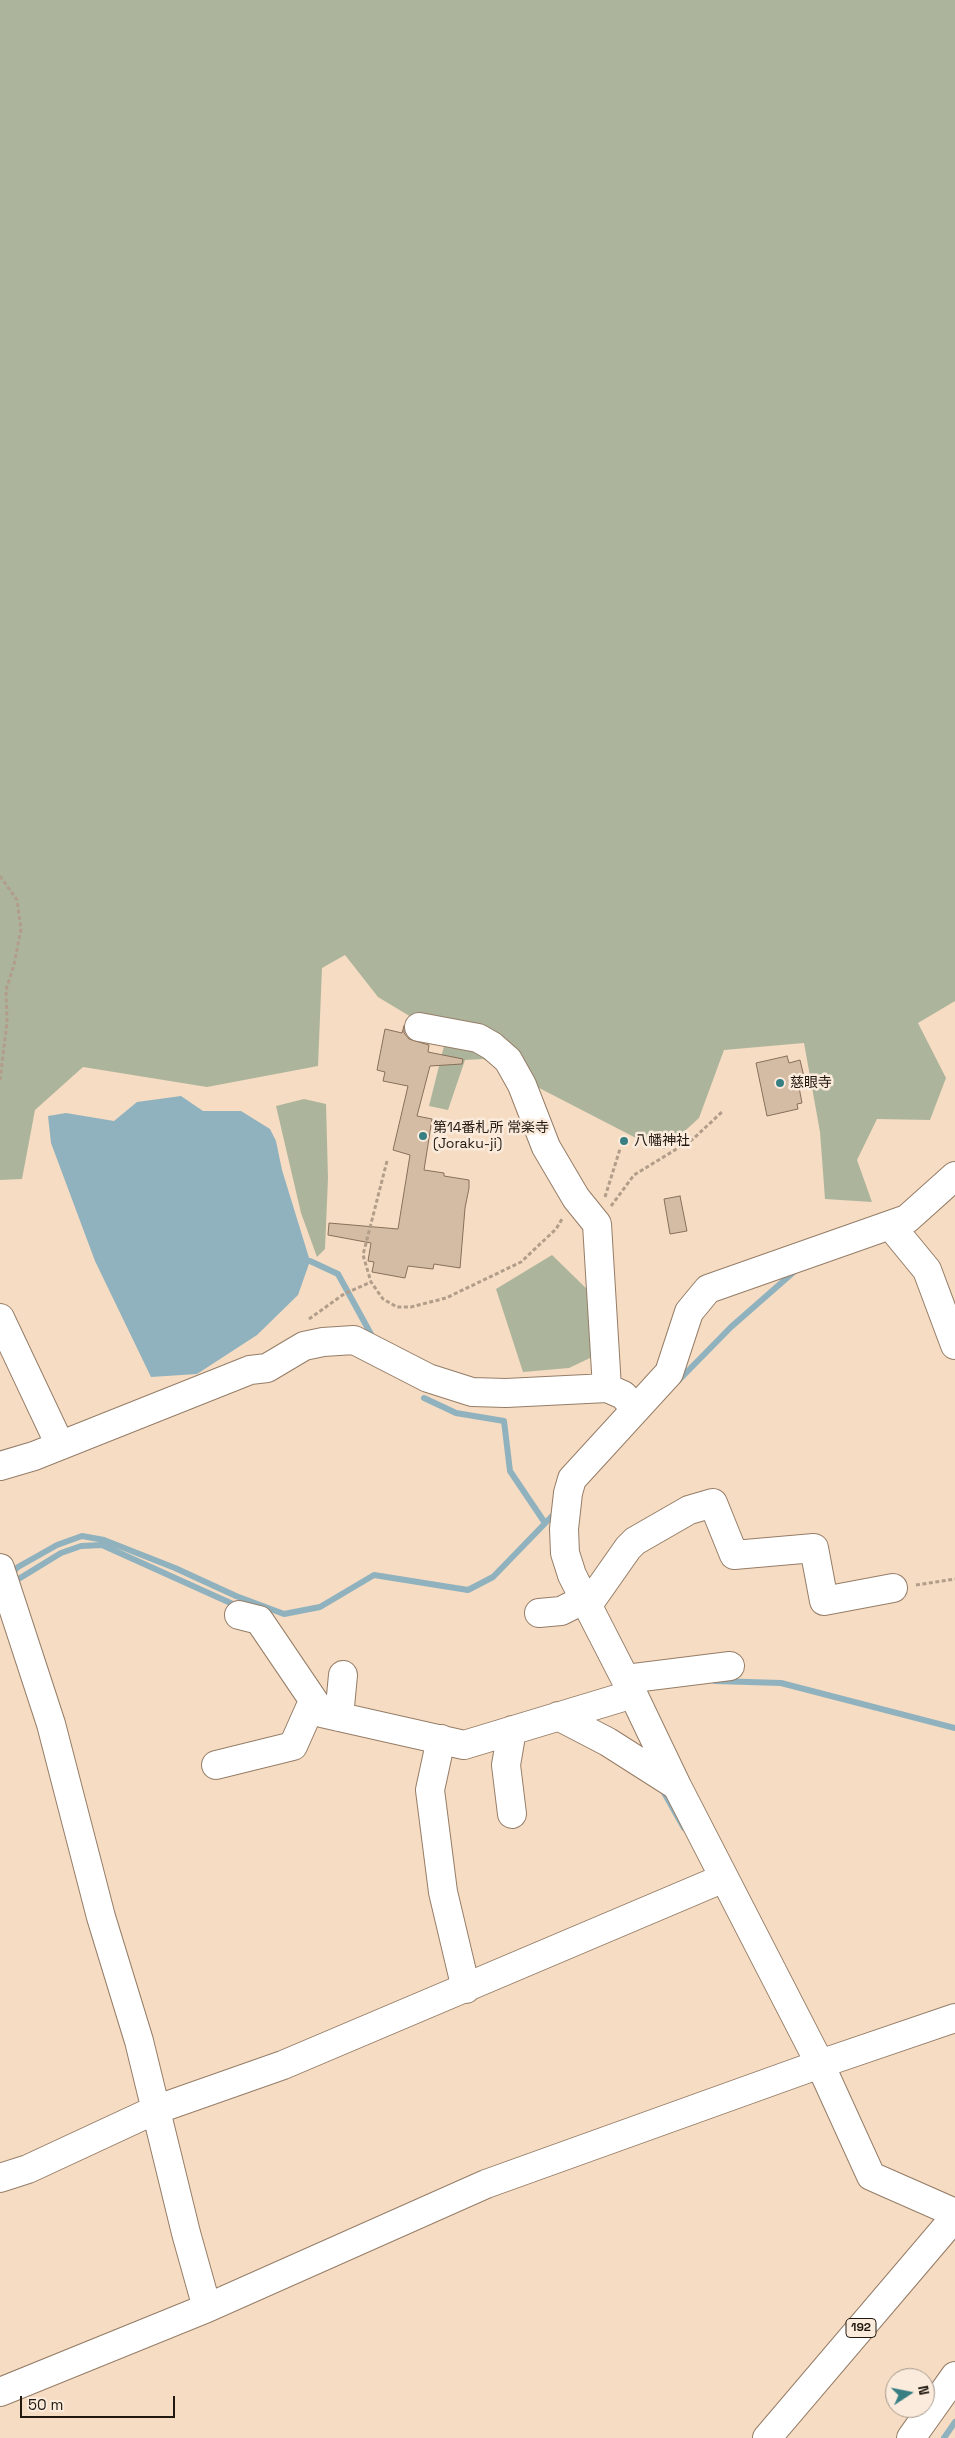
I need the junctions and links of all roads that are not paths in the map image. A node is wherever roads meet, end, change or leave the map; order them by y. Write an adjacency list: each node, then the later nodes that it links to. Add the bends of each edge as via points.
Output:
1 (419, 1027): 6 (main road, via 478,1038 508,1060 522,1085 546,1147 576,1198 597,1224)
2 (955, 1176): 3 (main road, via 907,1219)
3 (890, 1225): 5 (main road, via 927,1270); 7 (main road, via 708,1289 689,1312 669,1373)
4 (0, 1318): 8 (main road)
5 (955, 1346)
6 (607, 1388): 7 (main road, via 623,1395); 8 (main road, via 472,1392 428,1378 354,1340 323,1342 304,1346 267,1368 250,1370)
7 (636, 1409): 12 (main road, via 572,1479 567,1501 565,1553)
8 (60, 1445): 9 (main road)
9 (0, 1466)
10 (0, 1569): 30 (main road, via 51,1724 100,1917 139,2042)
11 (893, 1588): 12 (main road, via 824,1601 814,1548 734,1555 713,1503 690,1510 635,1541)
12 (586, 1602): 13 (main road, via 561,1611); 17 (main road)
13 (539, 1614)
14 (239, 1615): 18 (main road, via 259,1620)
15 (730, 1666): 17 (main road)
16 (343, 1675): 20 (main road)
17 (630, 1686): 19 (main road); 24 (main road)
18 (314, 1701): 20 (main road, via 322,1713); 23 (main road, via 293,1746)
19 (558, 1716): 21 (main road); 24 (main road, via 608,1742)
20 (339, 1717): 22 (main road)
21 (512, 1730): 22 (main road, via 464,1744); 25 (main road, via 506,1765)
22 (441, 1739): 27 (main road, via 430,1790 443,1892)
23 (216, 1765)
24 (677, 1786): 26 (main road)
25 (512, 1814)
26 (724, 1878): 27 (main road); 29 (main road)
27 (466, 1989): 30 (main road, via 283,2065)
28 (955, 2018): 29 (main road)
29 (820, 2064): 32 (main road, via 871,2176); 34 (main road, via 486,2184)
30 (155, 2110): 31 (main road); 34 (main road)
31 (0, 2178)
32 (955, 2213)
33 (955, 2217): 37 (main road, 192)
34 (207, 2308): 36 (main road)
35 (955, 2376): 38 (main road)
36 (0, 2392)
37 (767, 2438)
38 (912, 2438)

